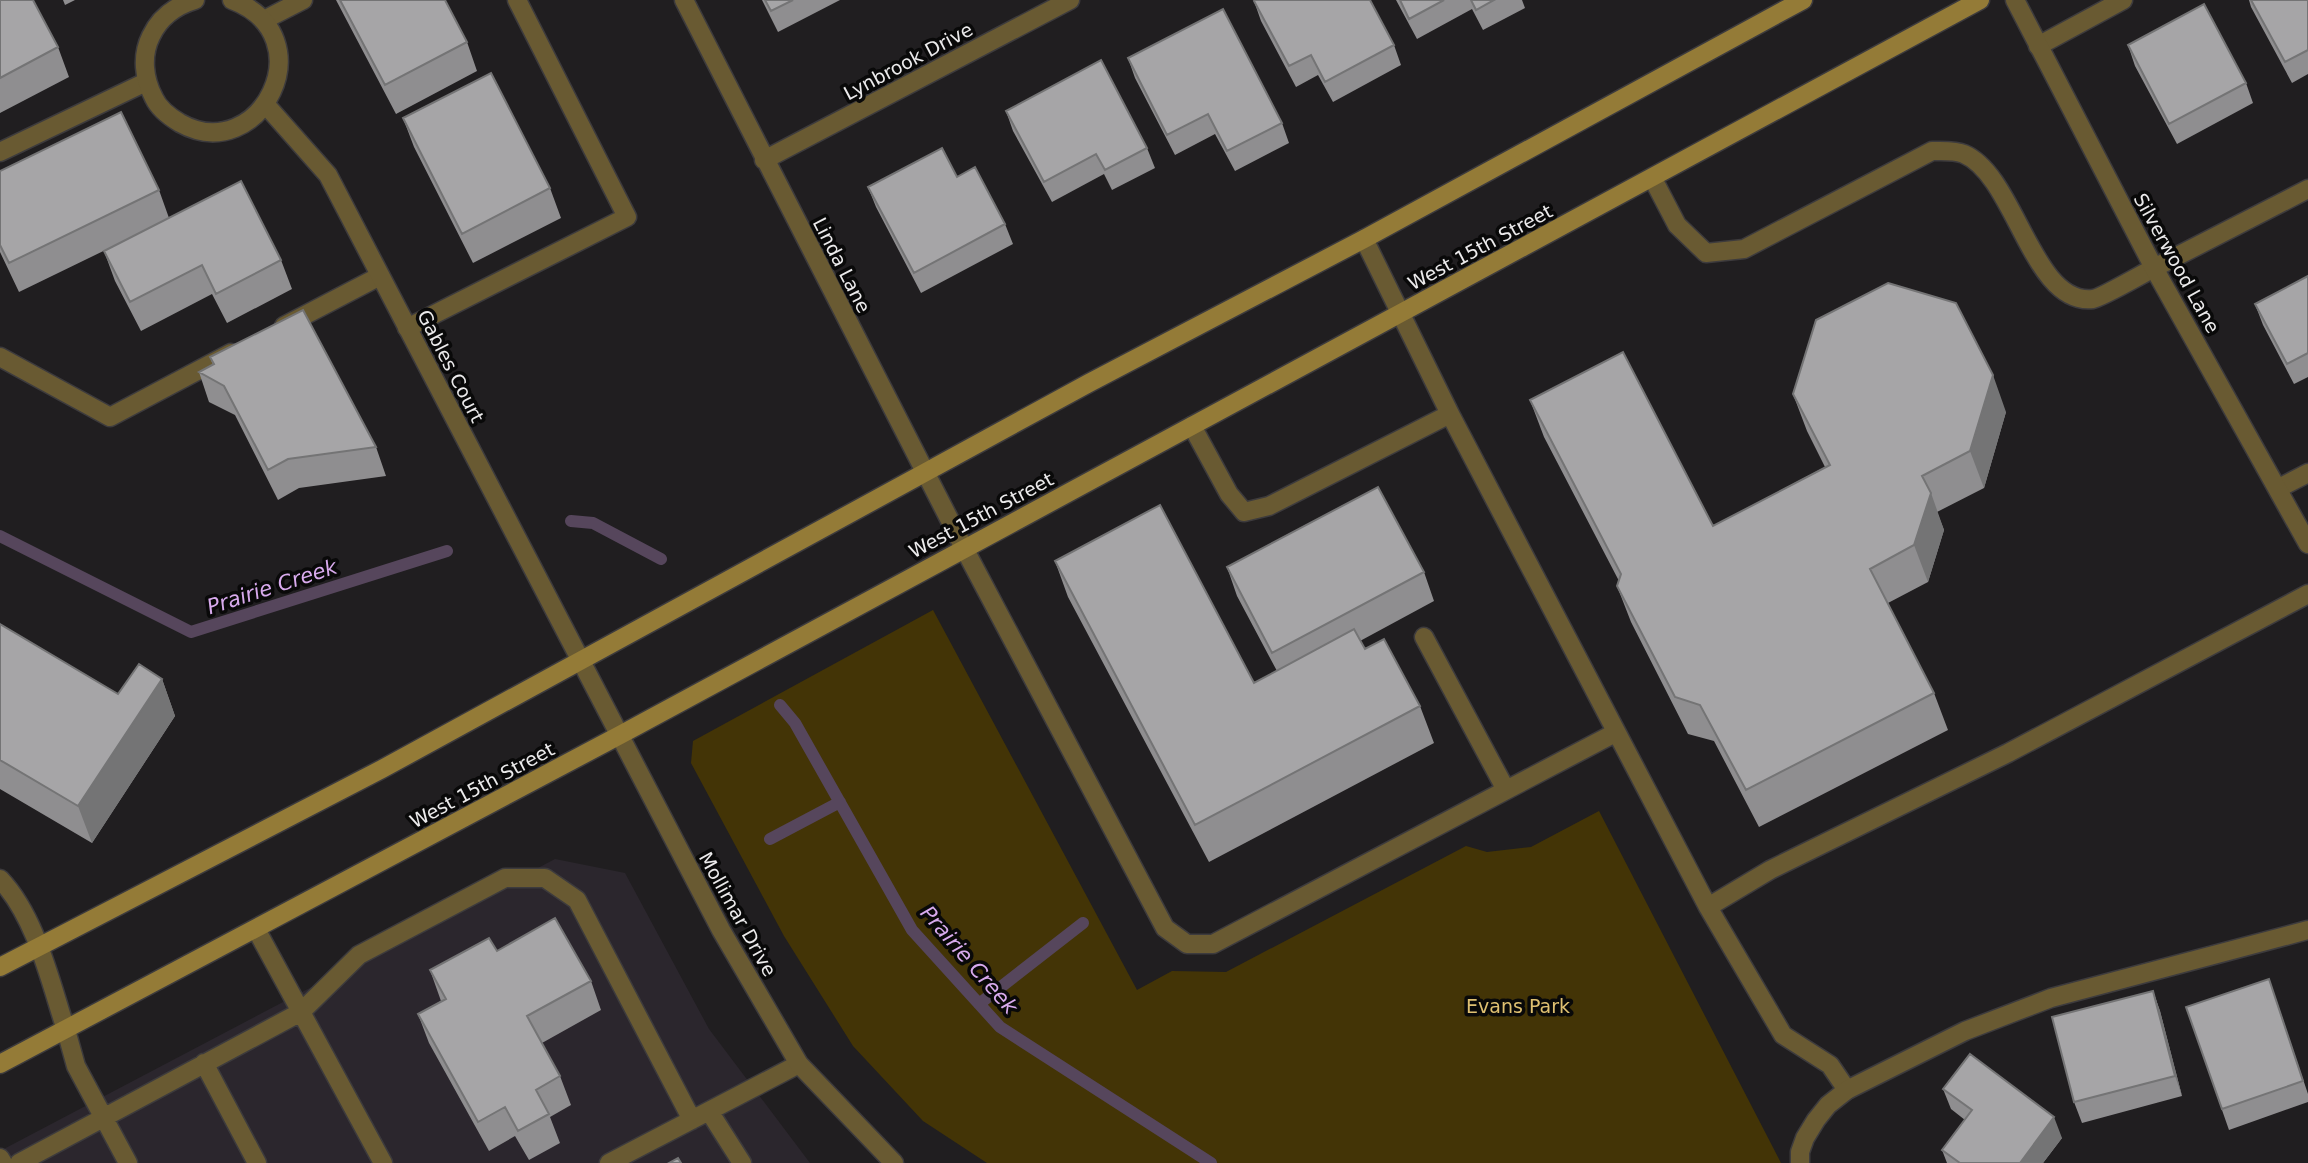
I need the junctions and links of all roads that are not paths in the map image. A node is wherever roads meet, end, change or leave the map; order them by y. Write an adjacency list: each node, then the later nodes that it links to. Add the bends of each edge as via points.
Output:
1 (232, 0): 11 (street)
2 (303, 0): 11 (street)
3 (517, 0): 23 (street, via 627,217)
4 (684, 0): 16 (street, Linda Lane)
5 (1070, 0): 16 (street, Lynbrook Drive)
6 (1803, 0): 19 (main road)
7 (1980, 0): 17 (main road, West 15th Street)
8 (2015, 0): 12 (street, Silverwood Lane)
9 (2123, 0): 12 (street)
10 (185, 2): 13 (street, via 163,18 150,37 144,59)
11 (264, 20): 14 (street, via 276,39 280,62)
12 (2038, 46): 20 (street, Silverwood Lane)
13 (146, 82): 14 (street, via 170,117 209,132 251,120); 15 (street)
14 (266, 105): 21 (street, Gables Court, via 328,174)
15 (0, 152)
16 (764, 160): 29 (street, Linda Lane)
17 (1653, 179): 20 (street, via 1677,225 1706,253 1744,248 1932,151 1963,153 1990,173 2049,279 2070,295 2093,299); 22 (main road, West 15th Street)
18 (2308, 189): 20 (street)
19 (1364, 239): 22 (street); 29 (main road)
20 (2154, 268): 31 (street, Silverwood Lane)
21 (380, 276): 23 (street, Gables Court); 24 (street)
22 (1399, 314): 27 (street); 28 (main road, West 15th Street)
23 (407, 328): 36 (street, Gables Court)
24 (270, 333)
25 (245, 346): 26 (street, via 110,417)
26 (0, 357)
27 (1450, 414): 28 (street, via 1269,506 1244,512 1229,494); 37 (street)
28 (1192, 426): 33 (main road, West 15th Street)
29 (924, 473): 33 (street, Linda Lane); 36 (main road)
30 (2308, 473): 31 (street)
31 (2278, 488): 32 (street, Silverwood Lane)
32 (2308, 544)
33 (964, 548): 38 (main road, West 15th Street); 39 (street, Linda Lane, via 1165,928 1187,944 1213,944)
34 (2308, 594): 41 (street, via 2008,753 1769,870)
35 (1424, 636): 39 (street)
36 (580, 660): 38 (street, Mollimar Drive); 44 (main road, via 382,769)
37 (1615, 733): 39 (street, Linda Lane); 41 (street)
38 (620, 735): 42 (main road, West 15th Street); 50 (street, Mollimar Drive, via 721,930)
39 (1506, 790)
40 (0, 879): 44 (street, via 12,891)
41 (1708, 907): 51 (street, via 1783,1035 1830,1065)
42 (256, 929): 46 (street); 47 (main road, West 15th Street)
43 (2308, 930): 51 (street, via 2023,1007)
44 (39, 946): 45 (main road); 47 (street)
45 (0, 967)
46 (301, 1012): 48 (street); 54 (street, via 359,955 505,878 545,878 577,900); 60 (street)
47 (66, 1030): 49 (main road, West 15th Street); 53 (street, via 76,1066)
48 (204, 1063): 53 (street); 59 (street)
49 (0, 1064)
50 (799, 1064): 52 (street); 63 (street, Mollimar Drive)
51 (1847, 1090): 64 (street, via 1816,1120 1805,1138)
52 (709, 1111): 54 (street); 62 (street)
53 (104, 1118): 57 (street); 58 (street)
54 (692, 1120): 61 (street)
55 (0, 1158): 56 (street)
56 (3, 1163)
57 (19, 1163)
58 (128, 1163)
59 (257, 1163)
60 (383, 1163)
61 (609, 1163)
62 (742, 1163)
63 (894, 1163)
64 (1800, 1163)

